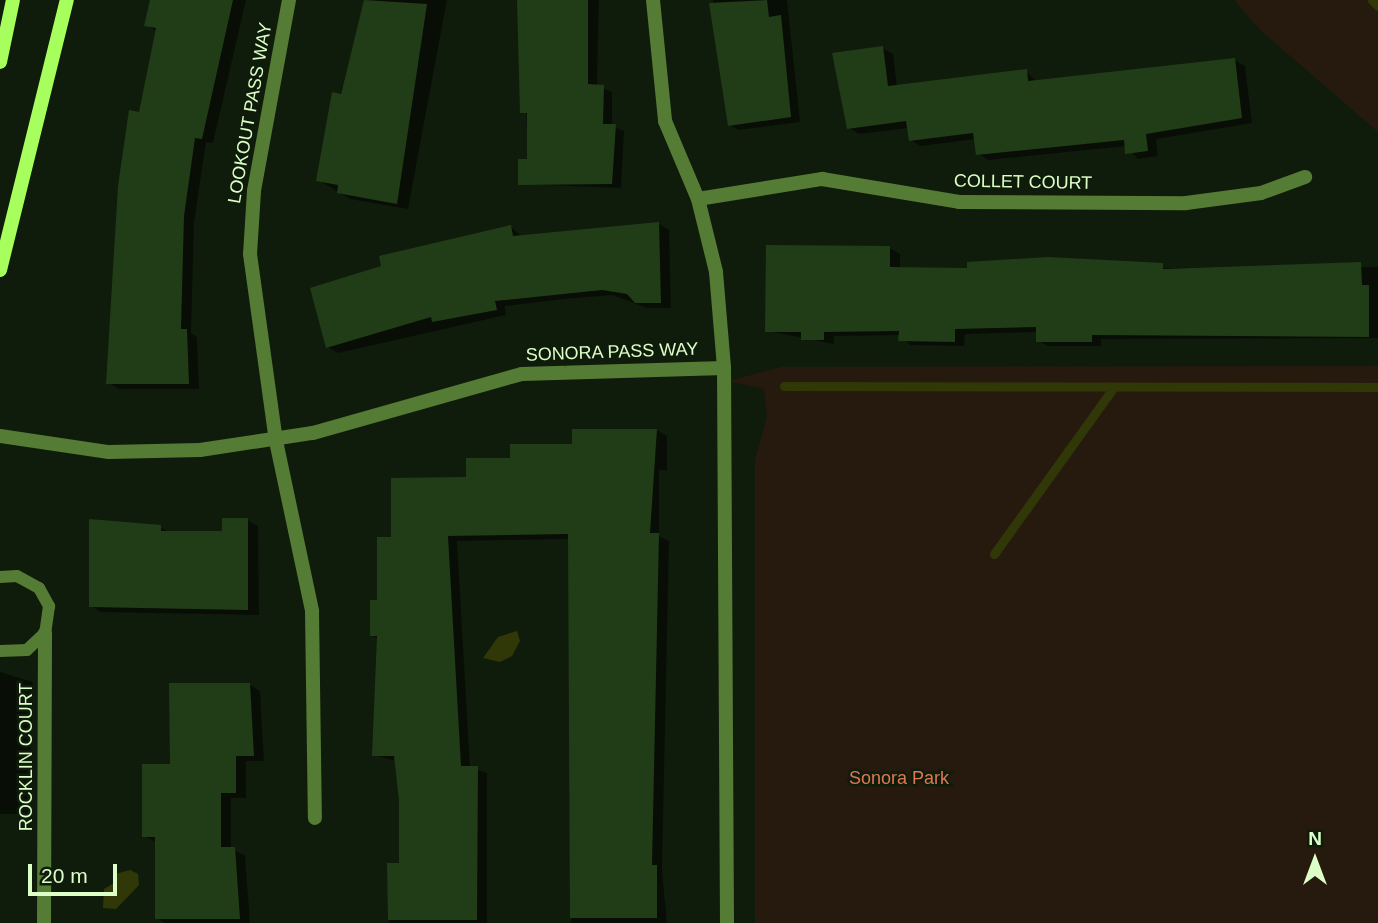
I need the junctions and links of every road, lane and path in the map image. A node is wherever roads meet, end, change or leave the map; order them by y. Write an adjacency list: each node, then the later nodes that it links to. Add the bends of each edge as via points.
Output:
1 (13, 0): 5 (main road)
2 (67, 0): 8 (main road)
3 (289, 0): 11 (street, LOOKOUT PASS WAY, via 254,191 250,254)
4 (653, 0): 7 (street, via 665,121)
5 (0, 62)
6 (1305, 177): 7 (street, COLLET COURT, via 1261,193 1186,204 959,202 822,179)
7 (698, 200): 9 (street, via 716,272)
8 (0, 270)
9 (724, 368): 11 (street, SONORA PASS WAY, via 577,369 482,381); 17 (street)
10 (0, 436): 11 (street, SONORA PASS WAY, via 109,452)
11 (276, 441): 15 (street, LOOKOUT PASS WAY, via 312,611)
12 (0, 577): 13 (lane, via 17,576 39,588 48,606)
13 (45, 633): 14 (lane, via 27,650); 16 (street, ROCKLIN COURT)
14 (0, 651)
15 (315, 818)
16 (44, 923)
17 (727, 923)

